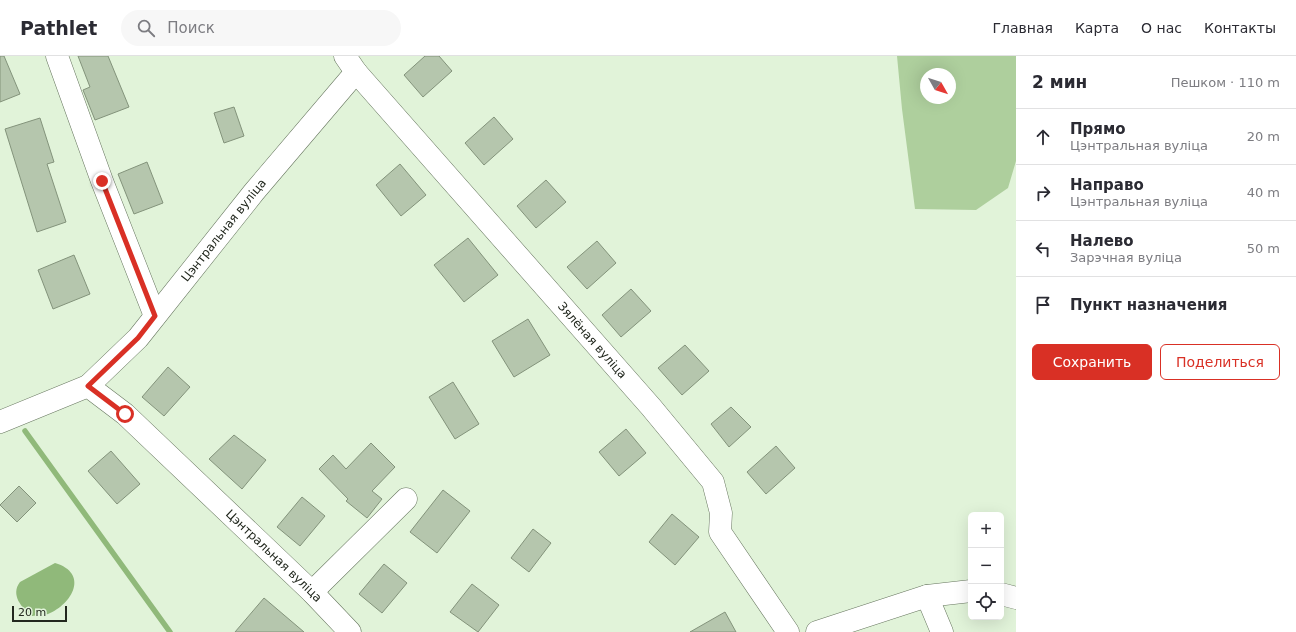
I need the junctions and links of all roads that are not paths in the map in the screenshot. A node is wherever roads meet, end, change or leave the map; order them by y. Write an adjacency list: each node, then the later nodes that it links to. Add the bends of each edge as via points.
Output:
1 (57, 56): 3 (street)
2 (351, 64): 3 (street, Цэнтральная вуліца, via 254,192); 13 (street, Зялёная вуліца, via 651,407 713,482 721,512 720,532)
3 (155, 316): 4 (street, Цэнтральная вуліца, via 138,338)
4 (88, 386): 5 (street, Цэнтральная вуліца); 8 (street, Цэнтральная вуліца, via 125,414)
5 (0, 422)
6 (406, 499): 8 (street)
7 (968, 591): 10 (street)
8 (312, 592): 12 (street, Цэнтральная вуліца)
9 (1004, 595): 11 (street)
10 (927, 596): 14 (street); 15 (street)
11 (1016, 598)
12 (350, 632)
13 (788, 632)
14 (817, 632)
15 (942, 632)

